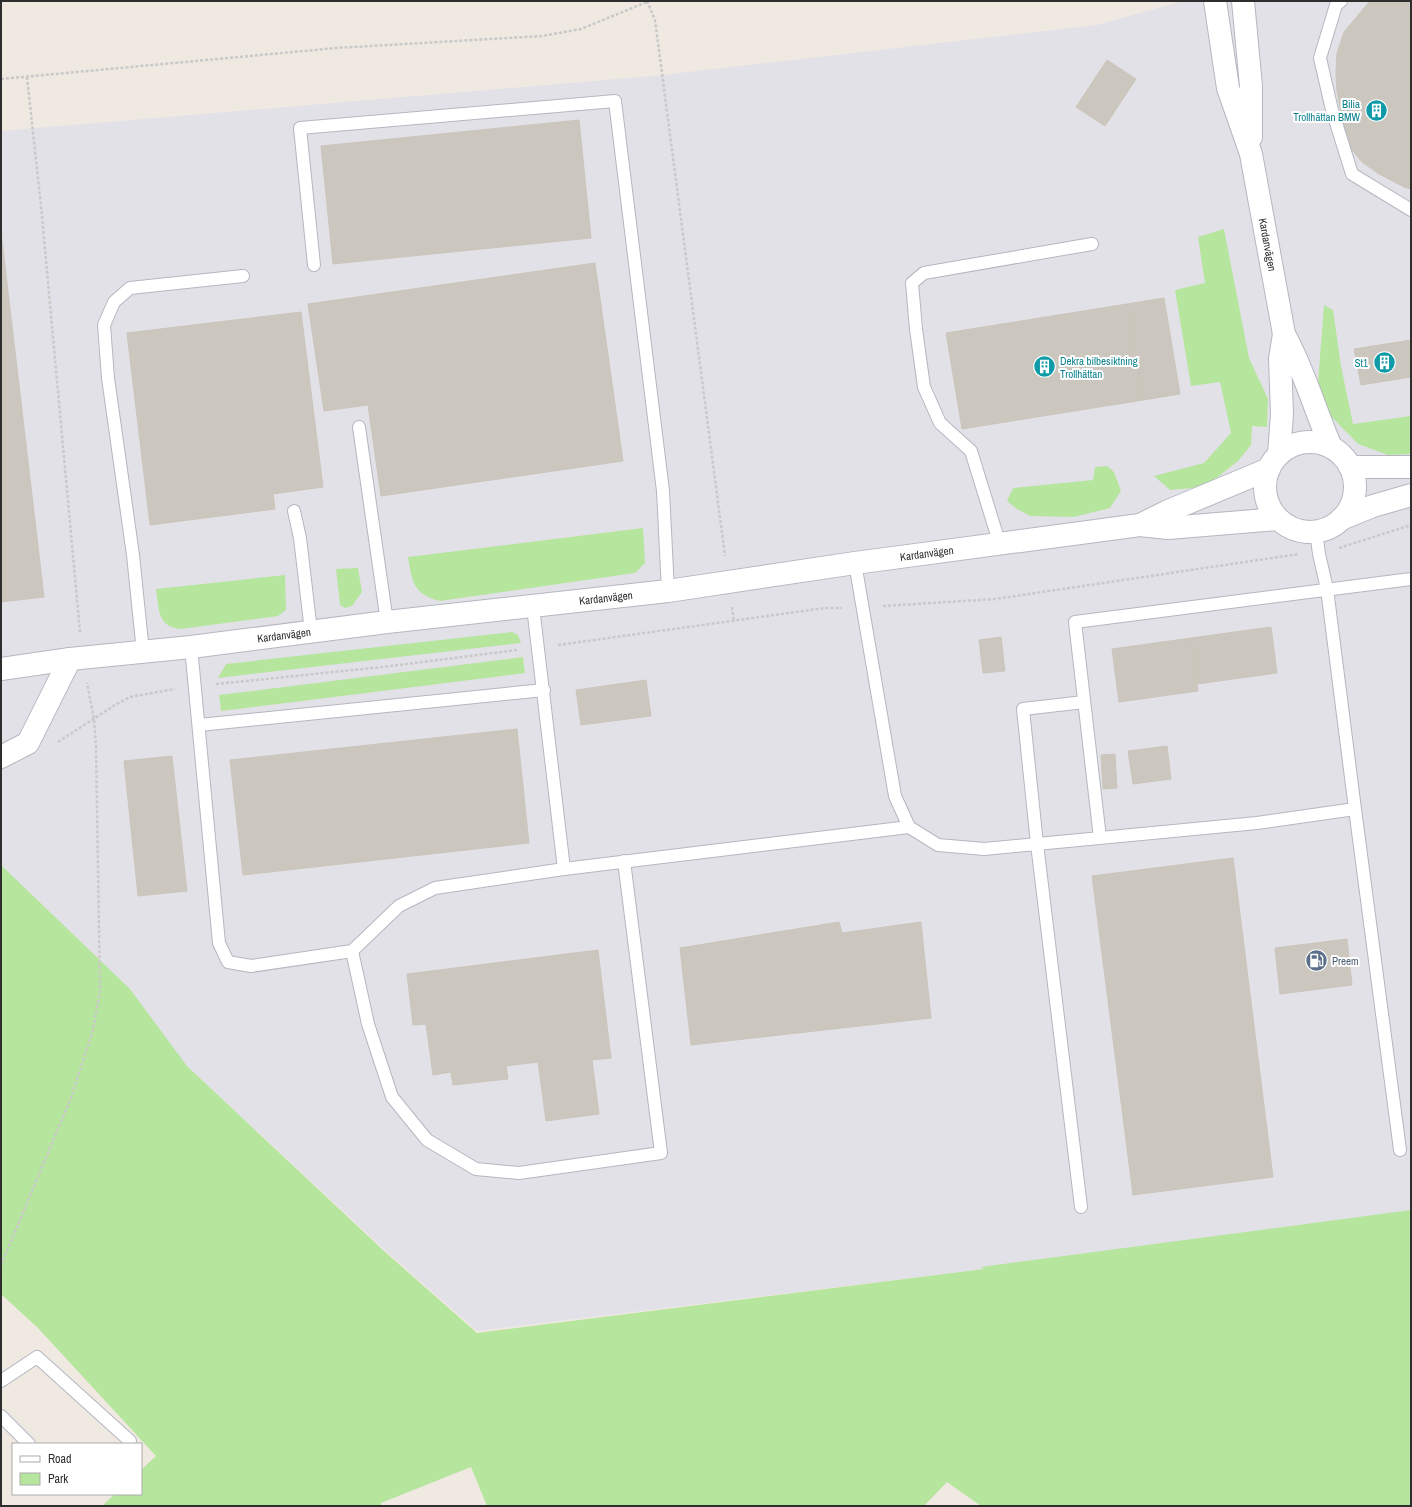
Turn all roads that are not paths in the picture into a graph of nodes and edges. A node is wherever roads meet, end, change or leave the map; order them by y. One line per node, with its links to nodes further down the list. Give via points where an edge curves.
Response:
1 (1215, 1): 4 (street, Kardanvägen, via 1228,88)
2 (1243, 1): 4 (street, Kardanvägen, via 1251,86)
3 (1341, 1): 5 (lane, via 1336,5 1320,58 1332,110 1352,174)
4 (1252, 154): 9 (street, Kardanvägen)
5 (1411, 210)
6 (1092, 244): 21 (lane, via 924,273 912,283 924,387 940,423 971,451)
7 (314, 266): 25 (lane, via 300,128 615,101 664,491)
8 (243, 276): 30 (lane, via 130,288 114,302 104,325 108,378 133,555)
9 (1284, 334): 11 (street, Kardanvägen, via 1298,359); 12 (street, Kardanvägen, via 1280,360 1282,414)
10 (359, 427): 27 (lane)
11 (1331, 447): 12 (street, via 1304,442 1290,447); 13 (street, via 1342,455)
12 (1274, 461): 17 (street, via 1266,477 1265,493); 19 (street, Kardanvägen, via 1214,493)
13 (1350, 467): 14 (street); 18 (street, via 1354,480 1354,494 1352,504)
14 (1411, 467)
15 (1411, 495): 18 (street)
16 (294, 511): 28 (lane, via 300,538)
17 (1278, 519): 19 (street, Kardanvägen, via 1168,528); 20 (street, via 1295,529)
18 (1341, 519): 20 (street, via 1330,527)
19 (1140, 525): 21 (street, Kardanvägen)
20 (1316, 531): 24 (lane)
21 (1000, 545): 22 (street, Kardanvägen)
22 (855, 563): 25 (street, Kardanvägen); 38 (lane, via 895,796)
23 (1411, 579): 24 (lane)
24 (1327, 589): 34 (lane, via 1075,622); 37 (lane)
25 (668, 591): 26 (street, Kardanvägen)
26 (533, 607): 27 (street, Kardanvägen); 33 (lane)
27 (387, 622): 28 (street, Kardanvägen)
28 (311, 631): 29 (street, Kardanvägen)
29 (191, 647): 30 (street, Kardanvägen); 35 (lane)
30 (143, 652): 31 (street, Kardanvägen)
31 (76, 659): 32 (street, Kardanvägen); 36 (street, via 28,743)
32 (1, 669)
33 (544, 690): 35 (lane); 42 (lane)
34 (1084, 702): 39 (lane); 40 (lane, via 1023,709)
35 (198, 725): 43 (lane, via 219,943 228,962 251,966)
36 (1, 757)
37 (1355, 810): 39 (lane, via 1257,823); 44 (lane)
38 (909, 827): 40 (lane, via 938,845 984,849); 41 (lane)
39 (1100, 838): 40 (lane)
40 (1037, 844): 45 (lane)
41 (624, 861): 42 (lane); 43 (lane, via 661,1153 519,1173 476,1169 427,1140 392,1097 368,1024)
42 (564, 869): 43 (lane, via 435,888 399,906)
43 (352, 951)
44 (1400, 1150)
45 (1081, 1207)
46 (1, 1381): 48 (lane, via 37,1357)
47 (1, 1416): 49 (lane)
48 (130, 1441)
49 (28, 1443)

